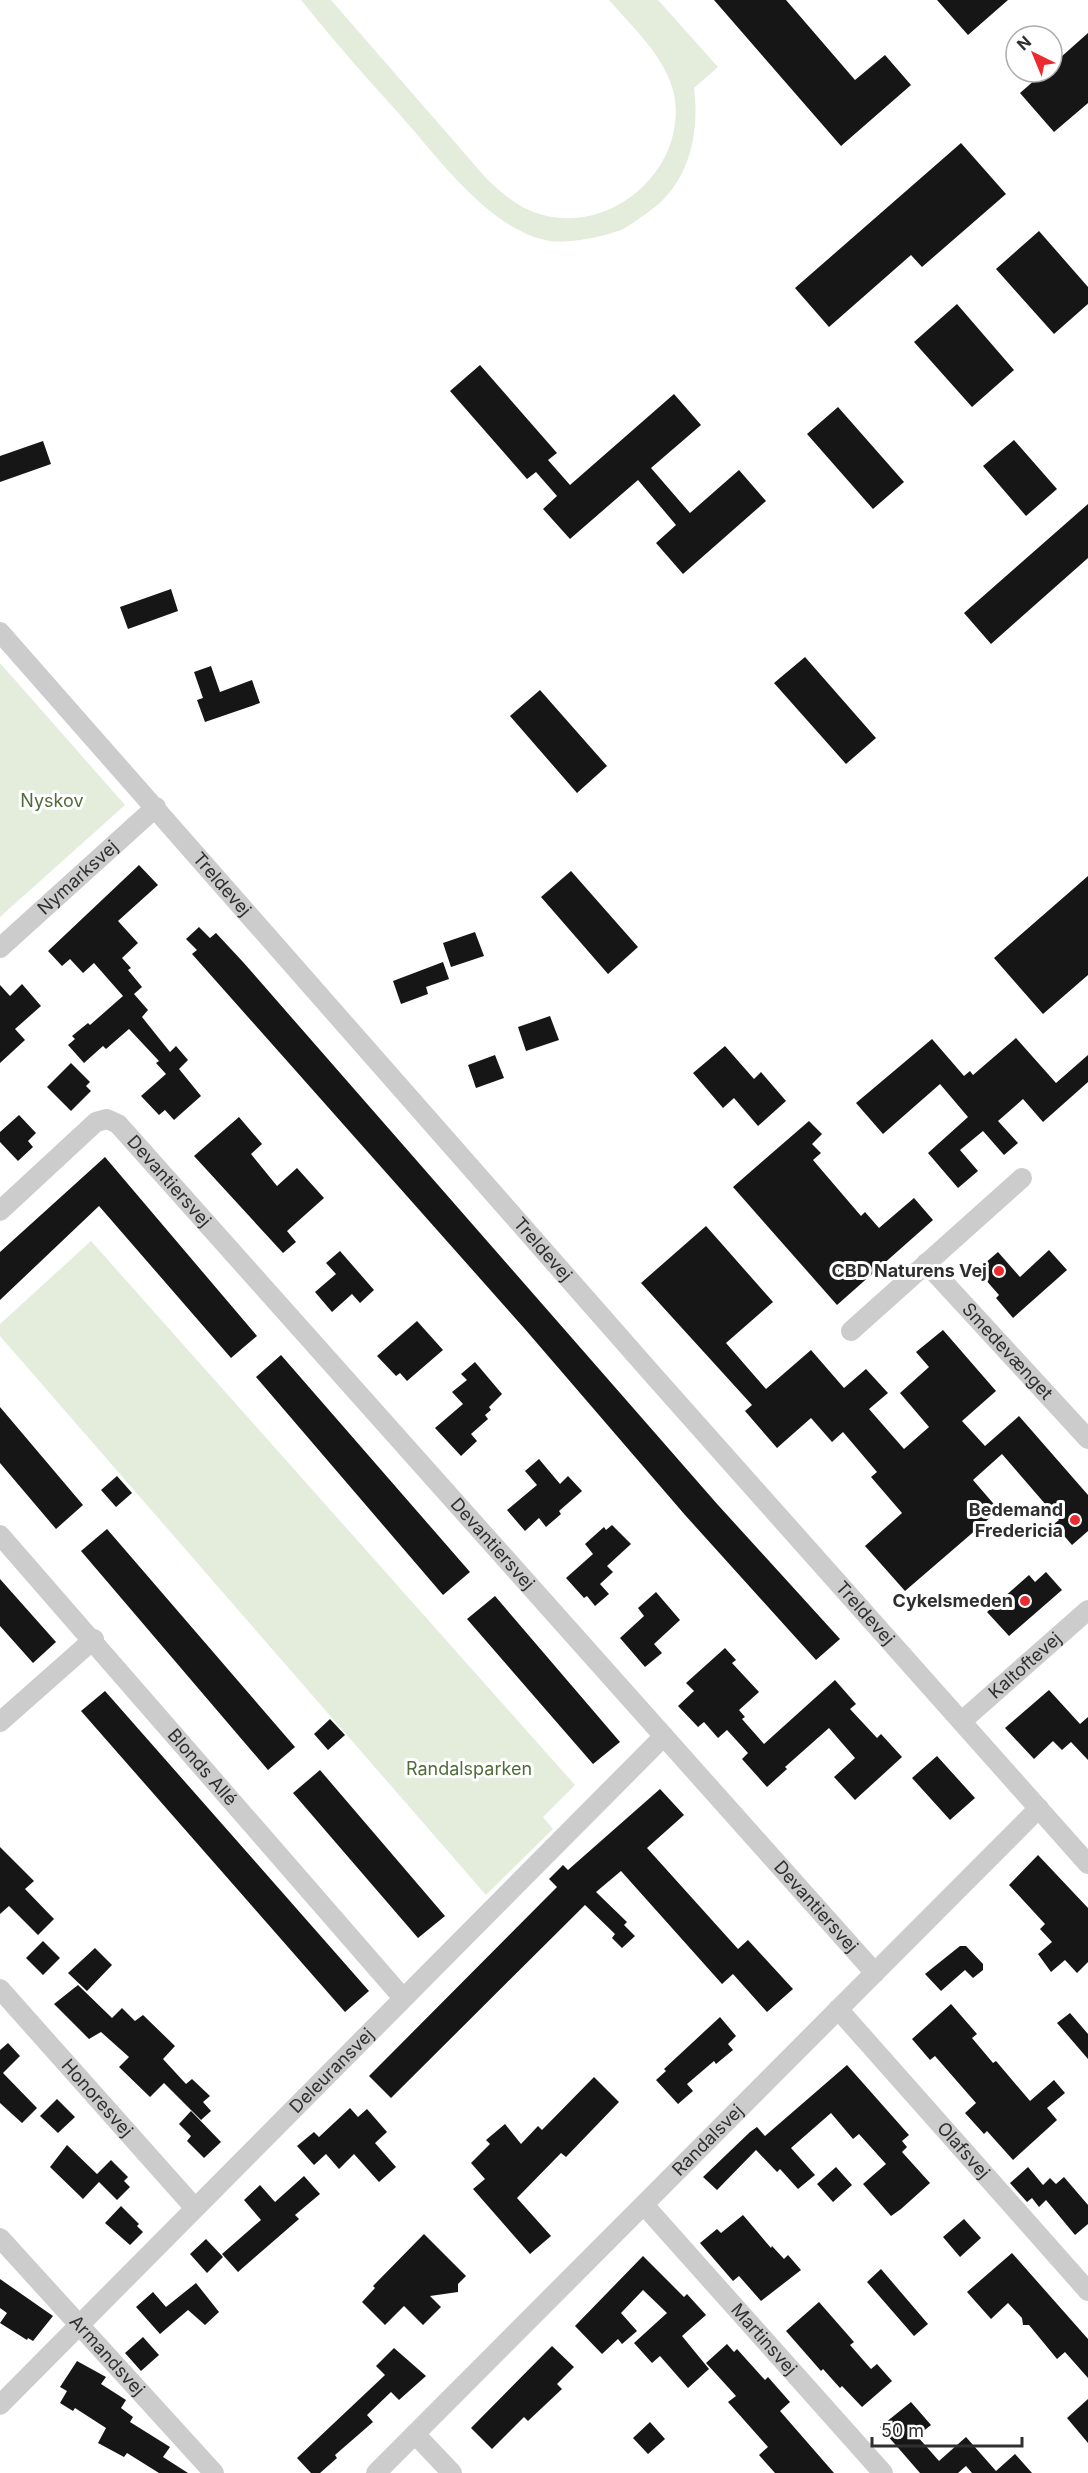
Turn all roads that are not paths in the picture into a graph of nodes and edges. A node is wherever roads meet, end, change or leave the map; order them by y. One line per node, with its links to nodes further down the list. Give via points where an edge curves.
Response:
1 (0, 632): 2 (street, Treldevej)
2 (156, 807): 3 (street, Nymarksvej); 12 (street, Treldevej)
3 (0, 948)
4 (1022, 1178): 6 (street)
5 (0, 1211): 14 (street, Devantiersvej, via 96,1122 107,1119 127,1132)
6 (927, 1263): 7 (street); 8 (street, Smedevænget)
7 (851, 1331)
8 (1088, 1439)
9 (0, 1535): 11 (street, Blonds Allé)
10 (1088, 1610): 12 (street, Kaltoftevej)
11 (94, 1639): 13 (street); 19 (street, Blonds Allé)
12 (962, 1721): 15 (street, Treldevej)
13 (0, 1722)
14 (664, 1736): 17 (street, Devantiersvej); 19 (street, Deleuransvej)
15 (1039, 1808): 16 (street, Treldevej); 17 (street, Randalsvej)
16 (1088, 1864)
17 (875, 1972): 20 (street, Randalsvej)
18 (0, 1989): 22 (street, Honoresvej)
19 (404, 1998): 22 (street, Deleuransvej)
20 (838, 2009): 21 (street, Randalsvej); 24 (street, Olafsvej)
21 (644, 2205): 27 (street, Randalsvej); 31 (street, Martinsvej)
22 (194, 2207): 25 (street, Deleuransvej)
23 (0, 2238): 25 (street, Armandsvej)
24 (1088, 2291)
25 (80, 2325): 26 (street, Deleuransvej); 28 (street, Armandsvej)
26 (0, 2404)
27 (416, 2434): 29 (street, Randalsvej); 30 (street)
28 (214, 2473)
29 (376, 2473)
30 (452, 2473)
31 (883, 2473)

